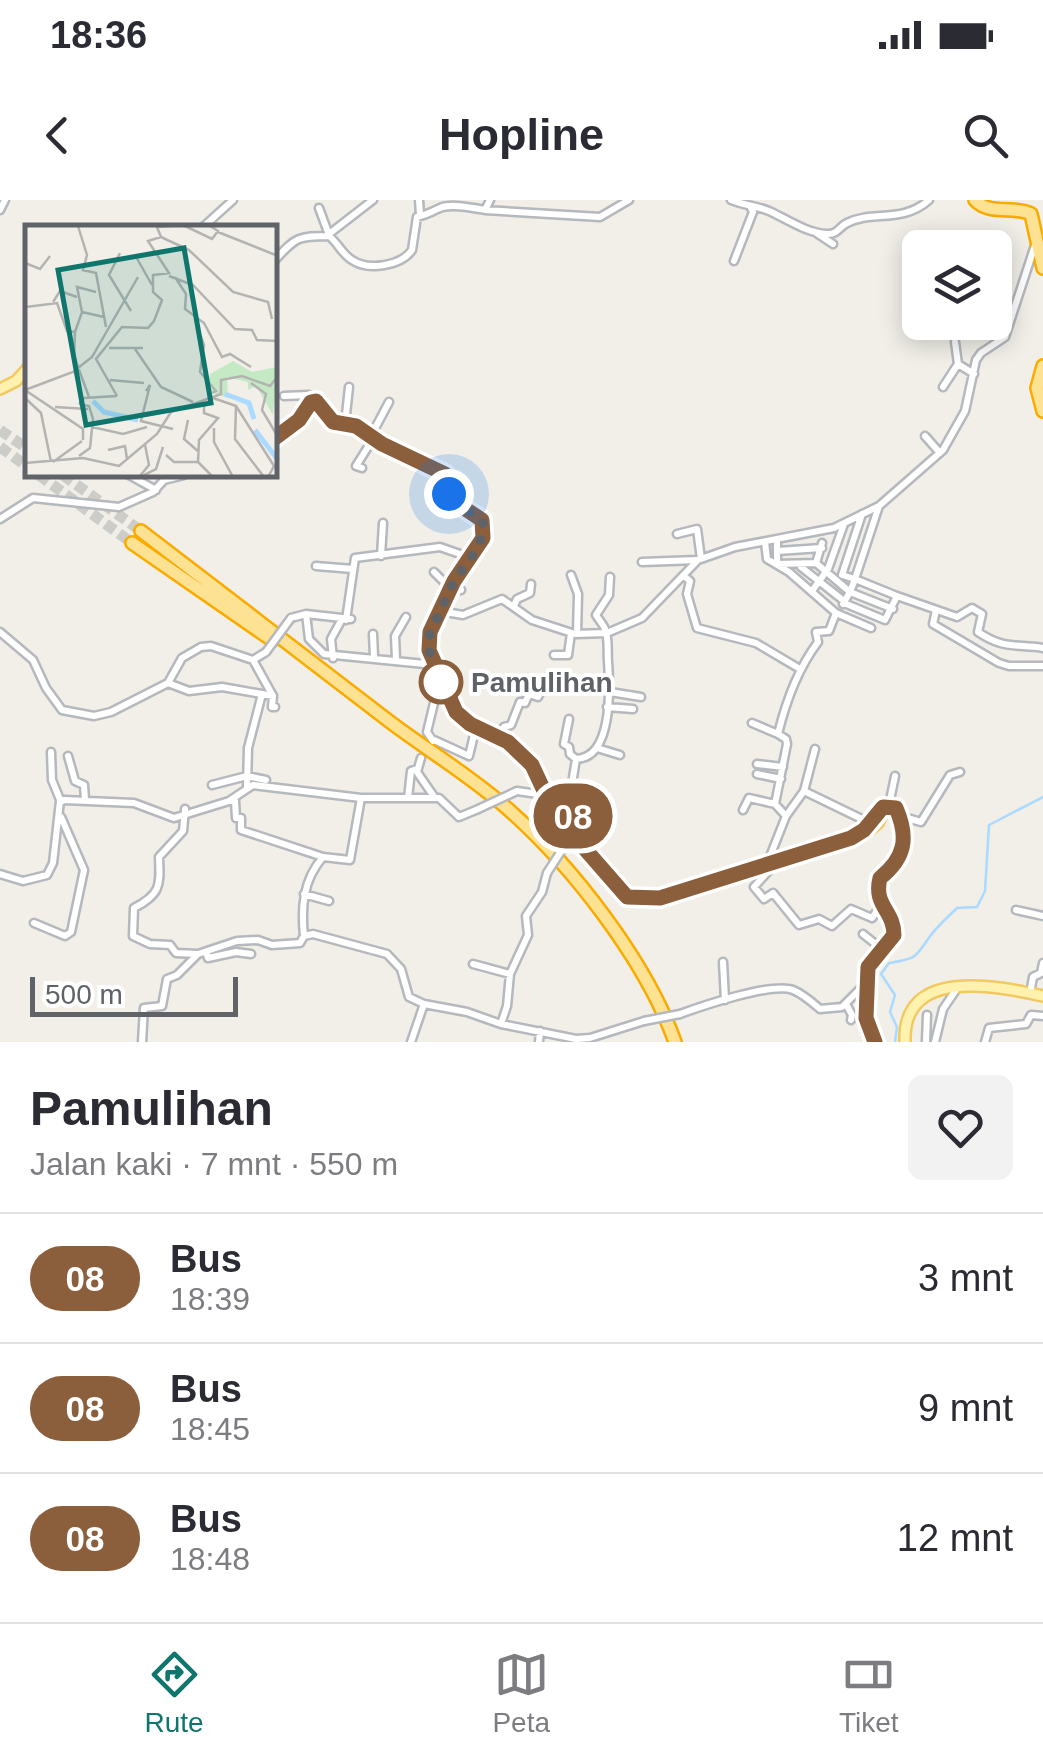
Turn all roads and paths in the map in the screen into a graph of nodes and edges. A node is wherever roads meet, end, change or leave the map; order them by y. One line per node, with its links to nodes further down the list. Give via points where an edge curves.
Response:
1 (5, 200): 18 (street)
2 (218, 200): 17 (street)
3 (234, 200): 17 (street)
4 (373, 200): 22 (street)
5 (419, 200): 19 (street)
6 (490, 200): 15 (street)
7 (629, 200): 15 (street, via 596,218)
8 (731, 200): 13 (street)
9 (929, 200): 21 (street, via 899,216 851,222 835,233)
10 (975, 200): 14 (highway, via 984,208)
11 (468, 204): 15 (street); 19 (street)
12 (759, 204): 13 (street); 21 (street)
13 (749, 205): 26 (street, via 753,217)
14 (1015, 205): 24 (highway, via 1031,214)
15 (480, 206)
16 (319, 208): 22 (street)
17 (222, 209): 20 (street)
18 (0, 210)
19 (420, 215): 22 (street, via 412,250 388,264 354,262)
20 (205, 225)
21 (810, 228): 23 (street)
22 (329, 235): 25 (street, via 302,236)
23 (832, 244)
24 (1039, 245): 27 (highway); 28 (street)
25 (278, 257)
26 (734, 261)
27 (1043, 268)
28 (1012, 321)
29 (1002, 340): 34 (street, via 979,354)
30 (956, 342): 31 (street)
31 (958, 364): 34 (street); 36 (street)
32 (1043, 366): 38 (highway)
33 (25, 371): 37 (main road)
34 (974, 374): 47 (street, via 965,411)
35 (348, 387): 43 (street)
36 (943, 387)
37 (0, 389)
38 (1041, 391): 42 (highway)
39 (284, 396): 40 (street)
40 (314, 400): 43 (main road, via 331,420); 44 (main road)
41 (389, 402): 46 (street)
42 (1043, 411)
43 (345, 424): 46 (main road)
44 (278, 436)
45 (925, 436): 47 (street)
46 (372, 438): 48 (street, via 356,466); 69 (main road, via 445,474 452,500 482,520 483,538)
47 (940, 454): 52 (street)
48 (362, 468)
49 (134, 478): 51 (street)
50 (172, 478): 51 (street)
51 (156, 490): 54 (street, via 119,507 27,499)
52 (879, 506): 53 (street); 60 (street)
53 (862, 514): 55 (street); 59 (street)
54 (0, 519)
55 (844, 523): 61 (street); 74 (street)
56 (383, 524): 65 (street)
57 (141, 530): 200 (highway, via 508,809 598,908 656,1000)
58 (677, 534): 66 (street, via 697,529)
59 (857, 534): 60 (street); 77 (street)
60 (869, 538): 81 (street)
61 (778, 540): 62 (street); 64 (street)
62 (765, 542): 66 (street); 70 (street, via 765,556)
63 (132, 543): 200 (highway, via 506,814 602,922)
64 (777, 551): 68 (street, via 822,546); 70 (street)
65 (382, 556): 69 (street, via 440,547); 73 (street, via 355,558)
66 (699, 560): 67 (street); 78 (street)
67 (642, 562)
68 (816, 562): 70 (street); 74 (street)
69 (468, 563): 83 (main road)
70 (777, 564): 84 (street)
71 (316, 566): 73 (street)
72 (802, 567): 80 (street)
73 (353, 570): 95 (street)
74 (828, 570): 77 (street); 80 (street); 85 (street)
75 (434, 572): 83 (street)
76 (571, 575): 99 (street, via 578,594)
77 (842, 575): 81 (street)
78 (684, 576): 98 (street, via 642,618); 109 (street, via 696,627 756,643)
79 (610, 578): 98 (street, via 596,615)
80 (820, 580): 84 (street); 87 (street)
81 (855, 580): 85 (street); 86 (street)
82 (531, 584): 88 (street)
83 (456, 588): 91 (main road)
84 (812, 591): 92 (street)
85 (850, 592): 87 (street); 89 (street)
86 (896, 596): 89 (street); 90 (street)
87 (844, 602): 89 (street, via 885,620); 92 (street)
88 (514, 606): 91 (street, via 502,599 463,615); 99 (street, via 532,620)
89 (893, 609)
90 (936, 610): 101 (street, via 959,618 972,608 982,614 978,632 994,642); 108 (street, via 932,624 999,663)
91 (440, 611): 107 (main road, via 428,639)
92 (837, 612): 96 (street); 109 (street, via 829,631 816,632 818,642)
93 (306, 614): 95 (street); 104 (street, via 309,639); 105 (street, bridge, via 291,618)
94 (406, 617): 106 (street, via 395,636)
95 (346, 619): 104 (street, via 331,639)
96 (872, 628)
97 (0, 632): 112 (street, via 34,660 62,710 111,712)
98 (607, 632): 99 (street); 114 (street)
99 (574, 633): 102 (street, via 568,654)
100 (374, 634): 103 (street)
101 (1043, 648)
102 (554, 655)
103 (374, 657): 104 (street); 106 (street)
104 (333, 658)
105 (253, 660): 112 (street, via 201,647 182,658); 117 (street)
106 (396, 660): 107 (street)
107 (435, 664): 111 (main road)
108 (1043, 666)
109 (800, 669): 125 (street)
110 (549, 676): 116 (street, via 538,697)
111 (440, 678): 124 (main road, via 453,708); 124 (street, via 427,732 433,741 470,756)
112 (168, 683): 115 (street, via 189,692 222,687)
113 (515, 687): 116 (street)
114 (610, 692): 118 (street); 119 (street)
115 (262, 694): 117 (street); 139 (street)
116 (528, 694): 126 (street)
117 (274, 696): 120 (street)
118 (641, 696)
119 (607, 706): 121 (street); 127 (street)
120 (275, 708)
121 (633, 710)
122 (569, 719): 133 (street, via 564,744)
123 (752, 723): 125 (street)
124 (476, 726): 126 (main road)
125 (778, 734): 135 (street, via 787,741)
126 (502, 737): 146 (main road, via 532,765)
127 (597, 748): 130 (street); 133 (street)
128 (815, 750): 145 (street)
129 (52, 752): 152 (street)
130 (620, 755)
131 (68, 756): 150 (street)
132 (421, 758): 136 (street)
133 (576, 759): 153 (street)
134 (757, 764): 135 (street)
135 (783, 767): 141 (street)
136 (417, 769): 148 (street, via 410,771); 149 (street)
137 (960, 772): 159 (street, via 951,774 920,822)
138 (757, 774): 141 (street)
139 (248, 776): 142 (street); 143 (street); 144 (street)
140 (895, 776): 155 (street)
141 (781, 779): 154 (street)
142 (266, 780)
143 (212, 786)
144 (247, 787): 147 (street); 151 (street)
145 (804, 791): 158 (street); 160 (street)
146 (546, 795): 149 (street, bridge, via 517,791 458,821); 153 (main road)
147 (361, 798): 148 (street); 164 (street, via 350,860)
148 (408, 798): 149 (street)
149 (435, 798)
150 (85, 800): 152 (street); 157 (street, via 142,805 174,818)
151 (229, 800): 157 (street); 164 (street, via 235,801 241,830)
152 (60, 801): 167 (street, via 47,874 23,881); 173 (street, via 62,824 84,870 78,911 65,936)
153 (569, 802): 162 (main road)
154 (775, 804): 156 (street, via 749,798); 158 (street)
155 (888, 806): 159 (main road); 160 (main road); 161 (main road, via 874,828)
156 (743, 810)
157 (186, 813): 177 (street, via 183,831 159,856 162,876 154,901 134,908 133,936 170,945 176,953)
158 (786, 816): 166 (street)
159 (900, 816): 170 (main road, via 901,854 879,880)
160 (870, 823): 161 (main road)
161 (858, 835): 166 (main road)
162 (571, 842): 165 (main road); 182 (street, bridge, via 526,916 528,936)
163 (591, 844): 165 (street)
164 (322, 857): 168 (street)
165 (597, 864): 166 (main road, via 634,899 660,898)
166 (769, 864): 170 (street, via 754,886 764,899 773,892 799,926 819,919 832,926 851,909 873,918)
167 (0, 874)
168 (304, 894): 169 (street); 175 (street)
169 (328, 901)
170 (881, 905): 176 (main road, via 894,927)
171 (1016, 910): 172 (street)
172 (1043, 916)
173 (34, 924)
174 (863, 934): 176 (street)
175 (304, 936): 177 (street, via 300,943 237,941); 189 (street, via 387,954 401,969 409,997)
176 (883, 950): 183 (main road, via 868,965)
177 (202, 953): 178 (street, via 212,959); 197 (street, via 166,979 162,1006 144,1008)
178 (251, 954)
179 (723, 962): 187 (street)
180 (1043, 963): 185 (street)
181 (472, 964): 182 (street)
182 (510, 974): 194 (street)
183 (868, 981): 188 (street); 201 (main road, via 866,1018)
184 (959, 986): 185 (main road); 193 (main road, via 921,999); 204 (street, via 943,1009)
185 (1030, 994): 186 (main road)
186 (1043, 996)
187 (725, 1000): 188 (street, via 784,988 820,1010); 196 (street, bridge, via 582,1039)
188 (846, 1003): 192 (street)
189 (424, 1004): 194 (street); 198 (street)
190 (927, 1016): 195 (street)
191 (1043, 1016): 205 (street, via 989,1028)
192 (851, 1020)
193 (907, 1023): 195 (street); 202 (main road)
194 (501, 1024): 196 (street)
195 (926, 1027): 203 (street)
196 (540, 1031): 199 (street)
197 (142, 1042)
198 (411, 1042)
199 (539, 1042)
200 (672, 1042)
201 (878, 1042)
202 (905, 1042)
203 (926, 1042)
204 (934, 1042)
205 (985, 1042)

